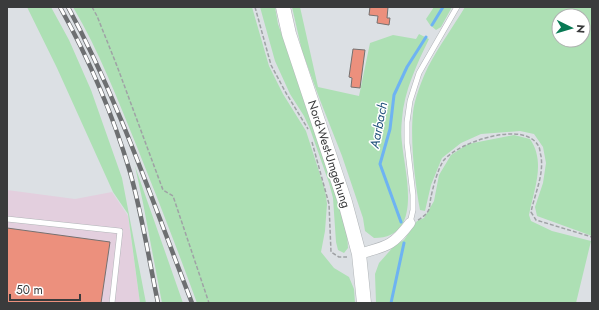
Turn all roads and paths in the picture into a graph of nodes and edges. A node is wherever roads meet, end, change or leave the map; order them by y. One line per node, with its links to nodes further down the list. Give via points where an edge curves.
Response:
1 (92, 7): 12 (path, via 163,190 172,196)
2 (256, 7): 5 (path, via 271,65)
3 (283, 7): 10 (main road, Nord-West-Umgehung, via 289,34 346,202)
4 (457, 7): 8 (lane, via 419,73 410,101 407,122 413,195)
5 (309, 131)
6 (311, 138): 10 (path, via 329,204 330,252 339,257)
7 (7, 219): 11 (lane, via 120,231)
8 (410, 223): 9 (path, via 420,219 429,210 437,175 444,160 467,144 486,137 514,134 530,137 539,147 542,166 531,212 536,220); 10 (street, via 400,237 389,246)
9 (592, 237)
10 (359, 254): 13 (main road, Nord-West-Umgehung)
11 (112, 303)
12 (209, 303)
13 (364, 303)

